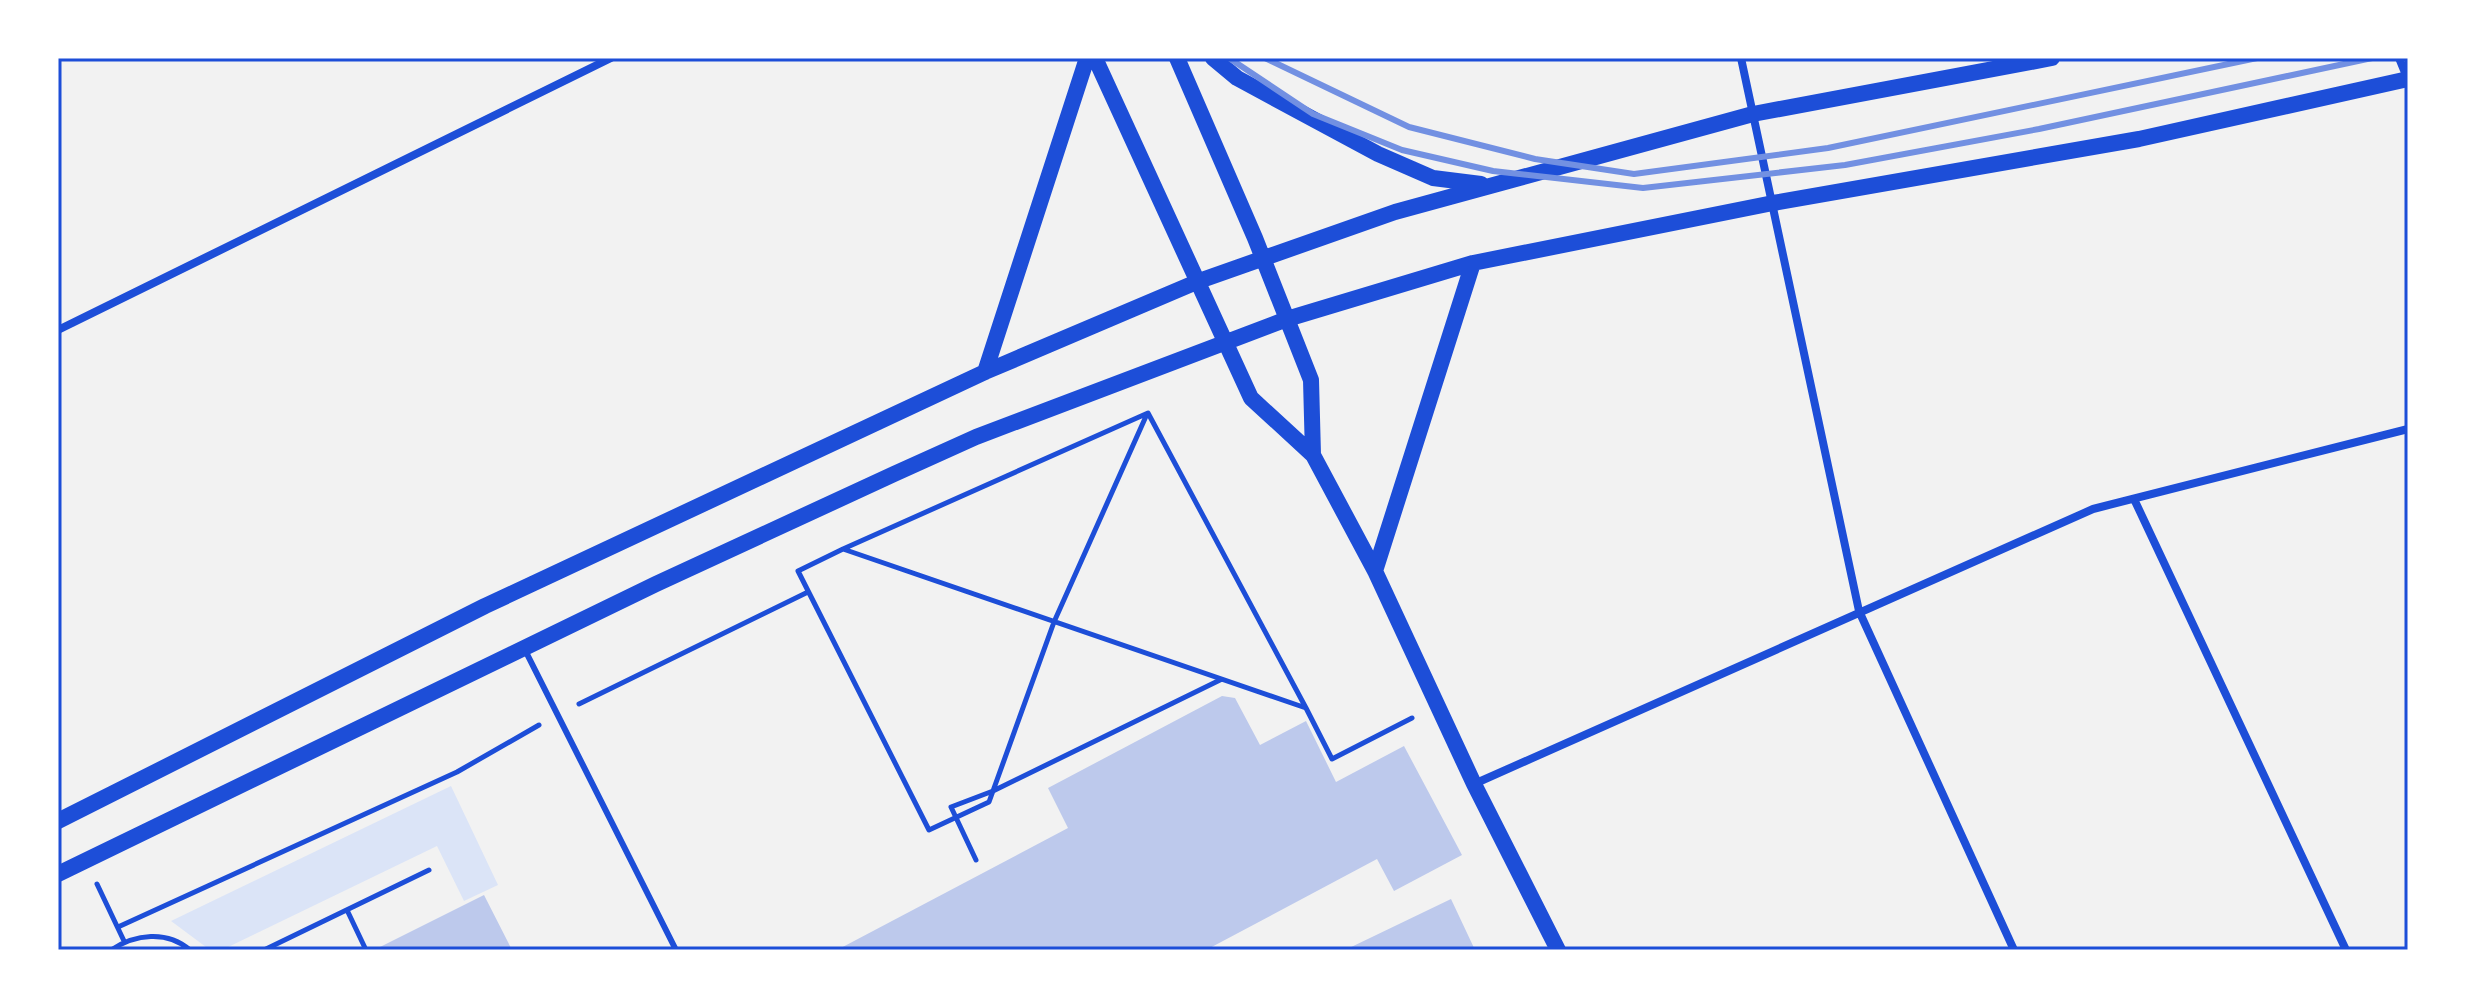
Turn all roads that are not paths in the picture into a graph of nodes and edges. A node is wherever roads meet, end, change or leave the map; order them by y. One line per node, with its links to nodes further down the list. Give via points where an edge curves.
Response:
1 (611, 58): 17 (street)
2 (1087, 58): 19 (main road)
3 (1095, 58): 15 (main road)
4 (1177, 58): 13 (main road)
5 (1213, 58): 11 (main road, via 1237,78 1378,154 1433,178)
6 (1741, 58): 10 (street)
7 (2052, 58): 10 (main road)
8 (2399, 58): 9 (street)
9 (2408, 80): 12 (main road, via 2139,139)
10 (1753, 114): 11 (main road); 12 (street)
11 (1491, 185): 13 (main road, via 1395,212)
12 (1773, 203): 14 (main road); 24 (street)
13 (1264, 259): 15 (main road); 16 (main road)
14 (1473, 263): 16 (main road); 23 (main road)
15 (1199, 281): 18 (main road); 19 (main road)
16 (1287, 319): 18 (main road); 21 (main road, via 1311,380)
17 (58, 330)
18 (1225, 342): 21 (main road, via 1251,398); 25 (main road, via 976,437)
19 (985, 372): 27 (main road, via 485,606)
20 (2408, 429): 22 (street)
21 (1313, 455): 23 (main road)
22 (2134, 499): 24 (street, via 2093,509); 32 (street)
23 (1375, 571): 26 (main road)
24 (1859, 611): 26 (street); 31 (street)
25 (523, 647): 28 (main road); 29 (lane)
26 (1474, 784): 30 (main road)
27 (58, 821)
28 (58, 874)
29 (676, 950)
30 (1558, 950)
31 (2014, 950)
32 (2346, 950)

